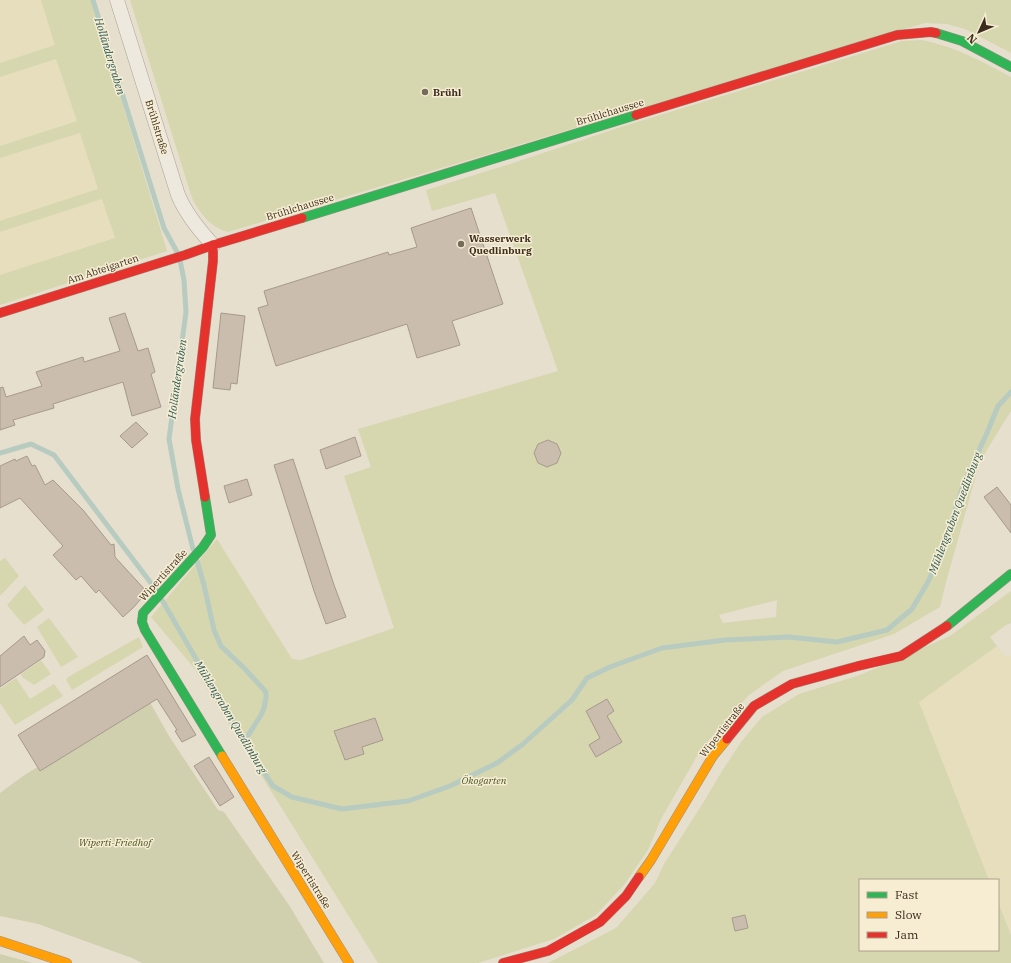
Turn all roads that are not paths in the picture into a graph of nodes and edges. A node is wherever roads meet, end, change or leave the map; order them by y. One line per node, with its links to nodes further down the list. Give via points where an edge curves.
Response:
1 (117, 0): 3 (street, Brühlstraße, via 178,195 189,215)
2 (1011, 67): 3 (street, Brühlchaussee, via 962,41 931,32 897,35)
3 (213, 245): 4 (street, Am Abteigarten); 8 (street, Wipertistraße, via 196,419 196,440 211,535 142,616 142,623)
4 (0, 313)
5 (1011, 574): 9 (street, Wipertistraße, via 943,630 901,656 792,684 754,706 714,756 651,860 626,896 600,922 554,948)
6 (0, 941): 7 (street)
7 (67, 963)
8 (349, 963)
9 (503, 963)

